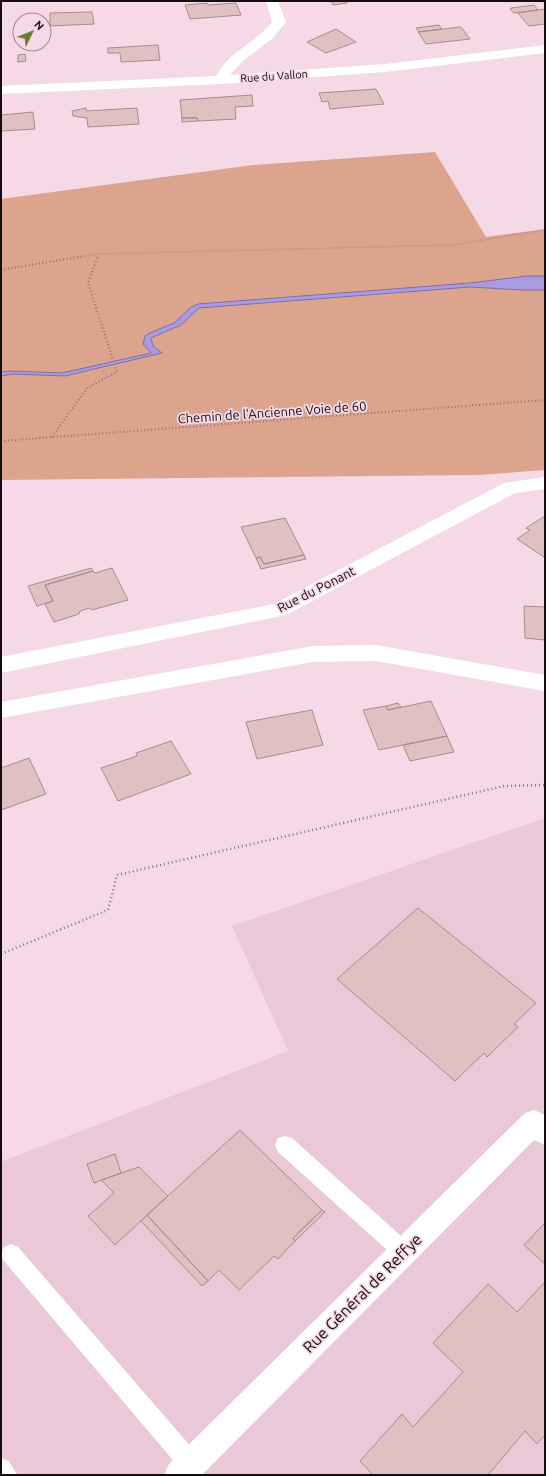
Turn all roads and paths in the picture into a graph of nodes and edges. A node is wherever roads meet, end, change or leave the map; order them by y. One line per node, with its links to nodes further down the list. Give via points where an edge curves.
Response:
1 (272, 1): 3 (street, via 279,22 265,38 232,61)
2 (545, 49): 3 (street, Rue du Vallon, via 385,68)
3 (220, 80): 4 (street, Rue du Vallon)
4 (1, 90)
5 (545, 230): 6 (path, via 452,245)
6 (99, 254): 7 (path); 9 (path, via 88,283 117,372 87,388)
7 (1, 270)
8 (545, 400): 9 (path, Chemin de l'Ancienne Voie de 60)
9 (52, 437): 10 (path, Chemin de l'Ancienne Voie de 60)
10 (1, 441)
11 (545, 483): 12 (street, Rue du Ponant, via 511,486 279,610)
12 (1, 665)
13 (545, 683): 14 (street, via 376,653 314,654)
14 (1, 710)
15 (545, 785): 16 (path, via 504,786 117,875 108,910)
16 (1, 954)
17 (545, 1132): 19 (street, Rue Général de Reffye, via 534,1122)
18 (285, 1145): 19 (lane)
19 (404, 1252): 22 (street, Rue Général de Reffye)
20 (11, 1254): 22 (lane)
21 (1, 1469): 23 (lane)
22 (185, 1470)
23 (6, 1475)

